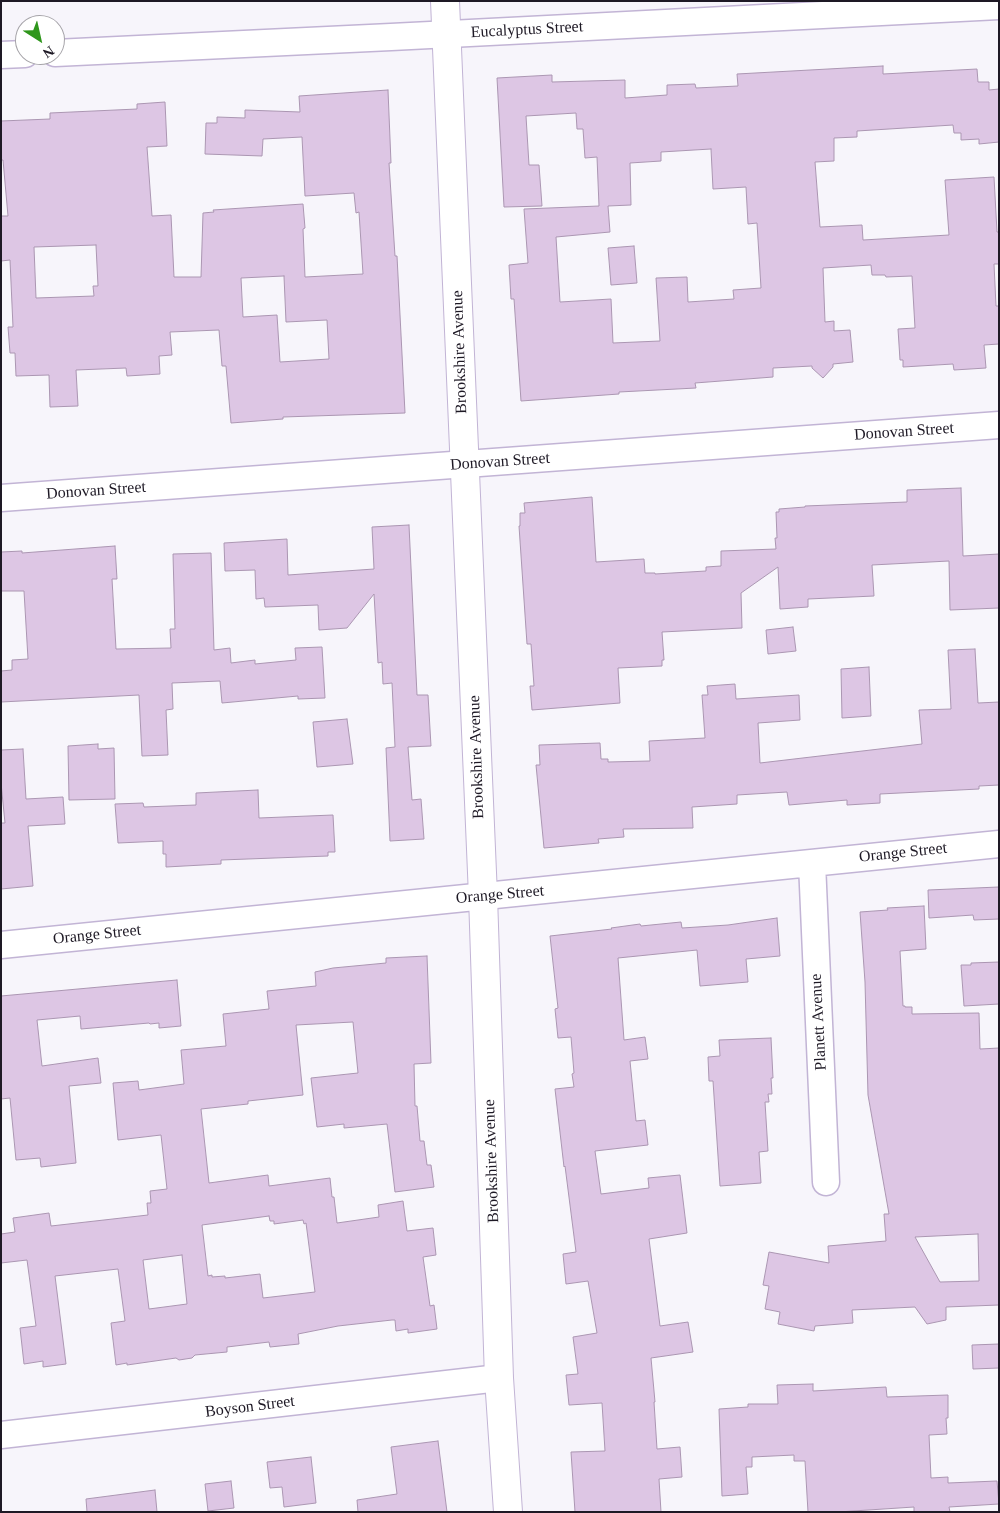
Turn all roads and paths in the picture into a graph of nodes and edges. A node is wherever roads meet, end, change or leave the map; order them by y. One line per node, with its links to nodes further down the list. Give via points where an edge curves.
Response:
1 (445, 1): 3 (street, Brookshire Avenue)
2 (999, 6): 3 (street, Eucalyptus Street)
3 (446, 34): 4 (street, Eucalyptus Street); 8 (street, Brookshire Avenue)
4 (65, 53)
5 (15, 54): 6 (street)
6 (1, 55)
7 (999, 425): 8 (street, Donovan Street)
8 (464, 465): 9 (street, Donovan Street); 12 (street, Brookshire Avenue)
9 (1, 498)
10 (999, 844): 11 (street, Orange Street)
11 (812, 862): 12 (street, Orange Street); 14 (street, Planett Avenue)
12 (483, 896): 13 (street, Orange Street); 15 (street, Brookshire Avenue)
13 (1, 945)
14 (826, 1182)
15 (498, 1378): 16 (street, Boyson Street); 17 (street, Brookshire Avenue)
16 (1, 1435)
17 (508, 1512)

